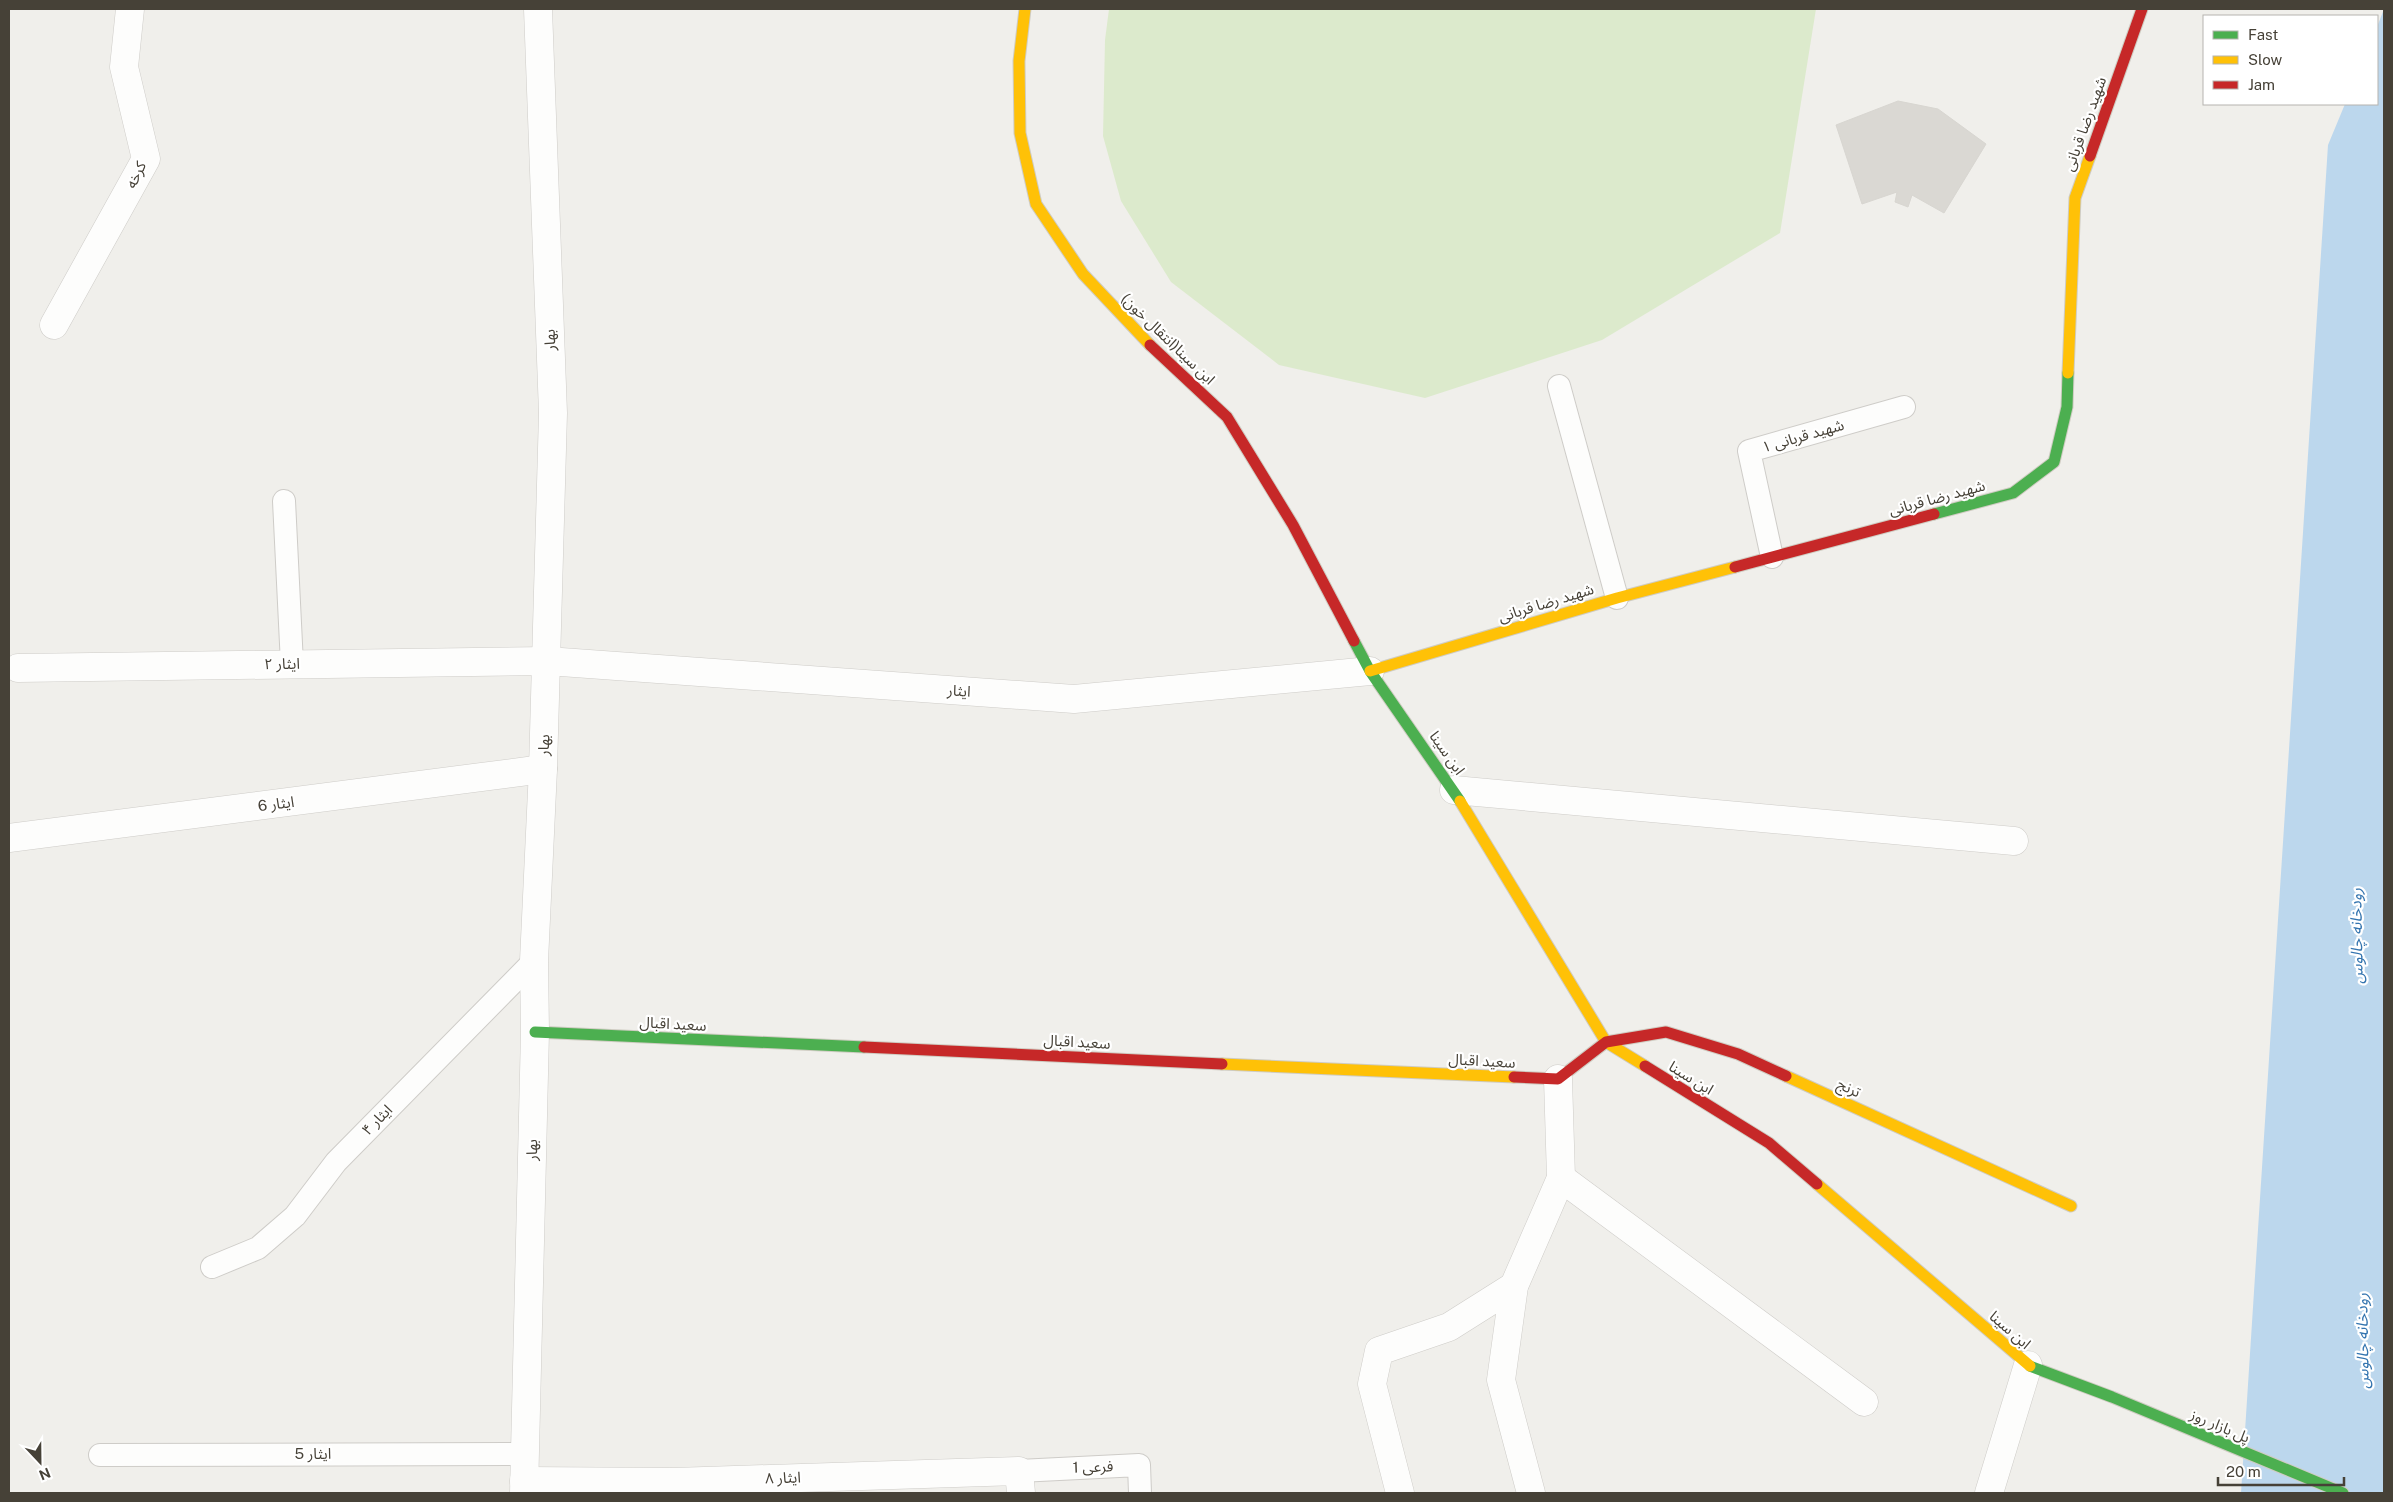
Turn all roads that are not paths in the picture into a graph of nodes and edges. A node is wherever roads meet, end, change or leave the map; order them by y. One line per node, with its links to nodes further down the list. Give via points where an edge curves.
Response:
1 (130, 9): 5 (street, کرخه, via 124,67 146,159)
2 (538, 9): 11 (street, بهار, via 553,413)
3 (1026, 9): 14 (street, ابن سینا(انتقال خون), via 1019,61 1020,133 1036,204 1082,274 1146,341 1227,417 1293,525)
4 (2142, 9): 9 (street, شهید رضا قربانی, via 2075,198 2067,407 2054,462 2013,493)
5 (54, 325)
6 (1559, 386): 10 (lane)
7 (1904, 408): 9 (lane, شهید قربانی ۱, via 1749,451)
8 (284, 500): 12 (lane)
9 (1772, 557): 10 (street, شهید رضا قربانی)
10 (1617, 598): 14 (street, شهید رضا قربانی)
11 (547, 661): 12 (street, ایثار ۲); 14 (street, ایثار, via 1074,699); 15 (street, بهار)
12 (292, 664): 13 (street, ایثار ۲)
13 (18, 668)
14 (1370, 671): 16 (street, ابن سینا)
15 (544, 770): 17 (street, ایثار 6); 19 (street, بهار)
16 (1454, 790): 18 (street); 21 (street, ابن سینا)
17 (9, 838)
18 (2014, 841)
19 (534, 961): 20 (street, بهار); 25 (lane, ایثار ۴, via 336,1162 295,1216 258,1248)
20 (535, 1032): 22 (street, سعید اقبال); 30 (street, بهار)
21 (1606, 1042): 22 (street); 24 (street, ترنج, via 1666,1032 1738,1054); 27 (street, ابن سینا, via 1769,1143)
22 (1558, 1079): 23 (street)
23 (1561, 1178): 26 (street); 29 (street)
24 (2071, 1206)
25 (212, 1267)
26 (1514, 1286): 36 (street, via 1449,1326 1379,1351 1372,1384); 37 (street, via 1501,1380)
27 (2028, 1366): 28 (street, ابن سینا); 38 (street)
28 (2112, 1397): 39 (street, پل بازار روز)
29 (1864, 1402)
30 (526, 1454): 31 (lane, ایثار 5); 33 (street, بهار)
31 (100, 1455)
32 (1020, 1482): 34 (street, ایثار ۸); 35 (lane, فرعی 1, via 1138,1466)
33 (524, 1487): 34 (street, ایثار ۸)
34 (673, 1488)
35 (1140, 1493)
36 (1400, 1493)
37 (1531, 1493)
38 (1989, 1493)
39 (2343, 1493)

